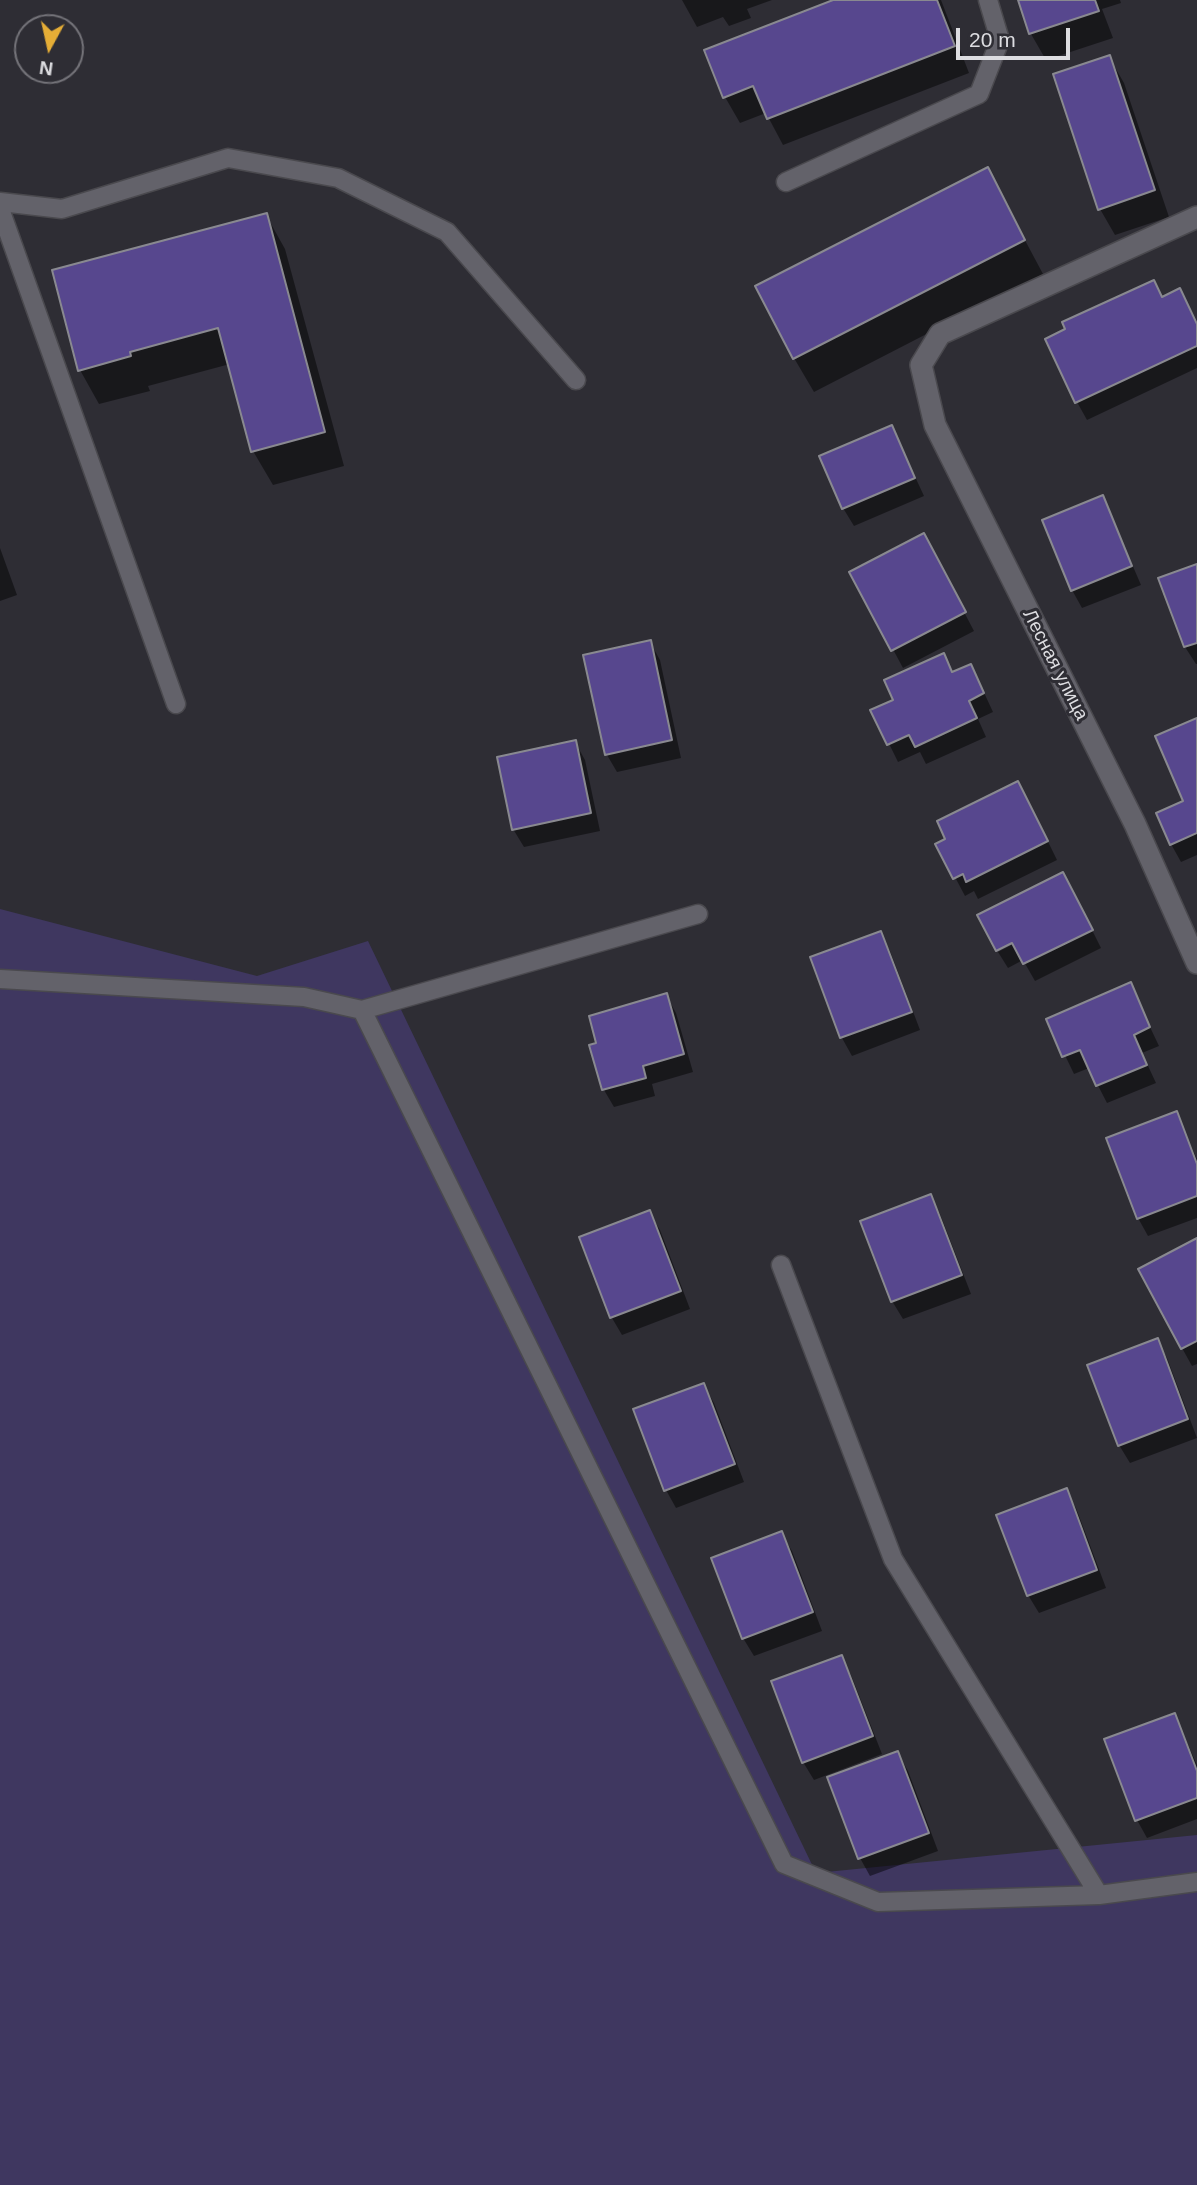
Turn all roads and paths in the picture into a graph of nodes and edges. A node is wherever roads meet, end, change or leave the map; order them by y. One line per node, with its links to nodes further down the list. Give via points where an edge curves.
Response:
1 (988, 0): 2 (lane, via 1000,40 979,94)
2 (786, 182)
3 (0, 202): 6 (lane, via 62,209 228,158 338,178 447,232)
4 (0, 209): 7 (lane)
5 (1197, 217): 9 (street, Лесная улица, via 940,334 920,365 935,425 1135,824)
6 (576, 380)
7 (176, 705)
8 (698, 914): 11 (lane)
9 (1197, 963)
10 (0, 979): 11 (lane, via 304,997)
11 (362, 1010): 14 (lane, via 784,1864 878,1902)
12 (780, 1265): 14 (lane, via 894,1559)
13 (1197, 1882): 14 (lane)
14 (1099, 1895)

